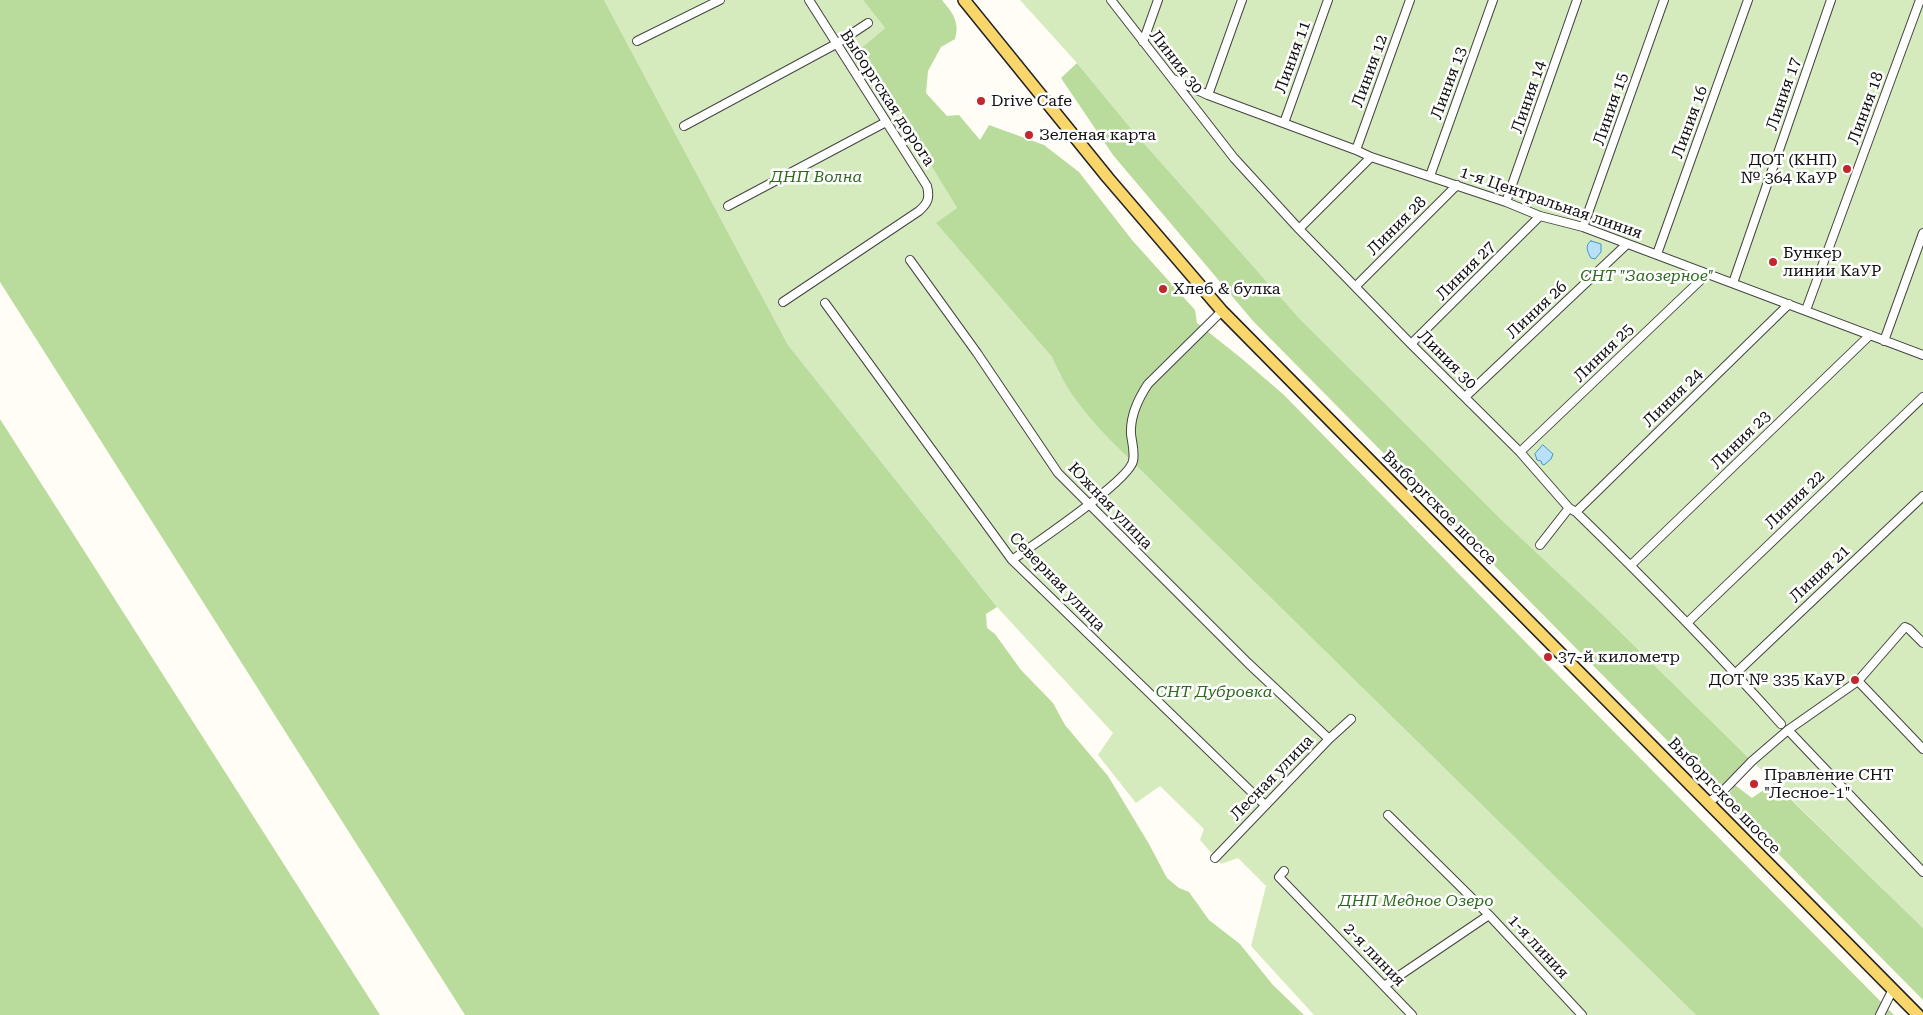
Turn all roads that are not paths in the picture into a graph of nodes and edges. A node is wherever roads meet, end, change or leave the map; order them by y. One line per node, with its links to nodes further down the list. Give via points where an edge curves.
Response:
1 (720, 0): 16 (street)
2 (809, 0): 18 (street, Выборгская дорога)
3 (964, 0): 44 (main road, Выборгское шоссе, via 1108,178)
4 (1111, 0): 17 (street, Линия 30)
5 (1158, 0): 17 (street)
6 (1242, 0): 20 (street)
7 (1328, 0): 22 (street, Линия 11)
8 (1410, 0): 24 (street, Линия 12)
9 (1493, 0): 26 (street, Линия 13)
10 (1577, 0): 28 (street, Линия 14)
11 (1664, 0): 31 (street, Линия 15)
12 (1748, 0): 35 (street, Линия 16)
13 (1831, 0): 38 (street, Линия 17)
14 (1920, 0): 43 (street, Линия 18)
15 (868, 23): 18 (street)
16 (638, 42)
17 (1143, 42): 19 (street, Линия 30)
18 (836, 44): 21 (street, Выборгская дорога); 23 (street)
19 (1171, 78): 20 (street, 1-я Центральная линия); 32 (street, Линия 30, via 1234,158)
20 (1208, 95): 22 (street, 1-я Центральная линия)
21 (886, 122): 29 (street); 40 (street, Выборгская дорога, via 927,186 927,204)
22 (1284, 123): 24 (street, 1-я Центральная линия)
23 (684, 126)
24 (1356, 150): 25 (street, 1-я Центральная линия)
25 (1370, 157): 26 (street, 1-я Центральная линия); 32 (street)
26 (1430, 176): 27 (street, 1-я Центральная линия)
27 (1457, 185): 28 (street, 1-я Центральная линия); 39 (street, Линия 28)
28 (1506, 202): 30 (street, 1-я Центральная линия)
29 (728, 206)
30 (1540, 216): 31 (street, 1-я Центральная линия); 47 (street, Линия 27)
31 (1584, 227): 34 (street, 1-я Центральная линия)
32 (1299, 229): 39 (street, Линия 30)
33 (1923, 233): 46 (street)
34 (1627, 244): 35 (street, 1-я Центральная линия); 49 (street, Линия 26)
35 (1657, 254): 37 (street, 1-я Центральная линия)
36 (910, 260): 53 (street, Южная улица, via 1058,473)
37 (1707, 274): 38 (street, 1-я Центральная линия); 51 (street, Линия 25)
38 (1733, 283): 42 (street, 1-я Центральная линия)
39 (1356, 286): 47 (street, Линия 30)
40 (783, 302)
41 (825, 304): 56 (street, Северная улица)
42 (1789, 304): 43 (street, 1-я Центральная линия); 54 (street, Линия 24)
43 (1806, 310): 45 (street, 1-я Центральная линия)
44 (1222, 311): 53 (street, via 1148,384 1134,411 1131,433 1133,462 1128,471); 67 (main road, Выборгское шоссе)
45 (1870, 335): 46 (street, 1-я Центральная линия); 57 (street, Линия 23)
46 (1884, 341): 48 (street, 1-я Центральная линия)
47 (1411, 344): 49 (street, Линия 30)
48 (1923, 355)
49 (1465, 397): 51 (street, Линия 30)
50 (1923, 397): 58 (street, Линия 22)
51 (1520, 452): 54 (street, Линия 30)
52 (1923, 496): 60 (street, Линия 21)
53 (1088, 505): 56 (street); 65 (street, Южная улица)
54 (1573, 510): 55 (street, Линия 24); 57 (street, Линия 30)
55 (1540, 545)
56 (1012, 560): 68 (street, Северная улица)
57 (1631, 565): 58 (street, Линия 30)
58 (1686, 622): 60 (street, Линия 30)
59 (1923, 643): 61 (street, via 1905,627)
60 (1736, 673): 63 (street, Линия 30)
61 (1858, 681): 64 (street); 66 (street)
62 (1351, 719): 65 (street, Лесная улица)
63 (1781, 724)
64 (1788, 730): 67 (street); 72 (street)
65 (1329, 740): 68 (street, Лесная улица)
66 (1923, 749)
67 (1708, 803): 75 (main road, Выборгское шоссе)
68 (1265, 805): 70 (street, Лесная улица)
69 (1388, 815): 73 (street, 1-я линия)
70 (1215, 858)
71 (1284, 872): 74 (street, 2-я линия, via 1279,877)
72 (1923, 872)
73 (1489, 914): 74 (street); 77 (street, 1-я линия)
74 (1384, 986): 76 (street, 2-я линия)
75 (1892, 991): 78 (street); 79 (main road, Выборгское шоссе)
76 (1412, 1015)
77 (1582, 1015)
78 (1880, 1015)
79 (1918, 1015)

